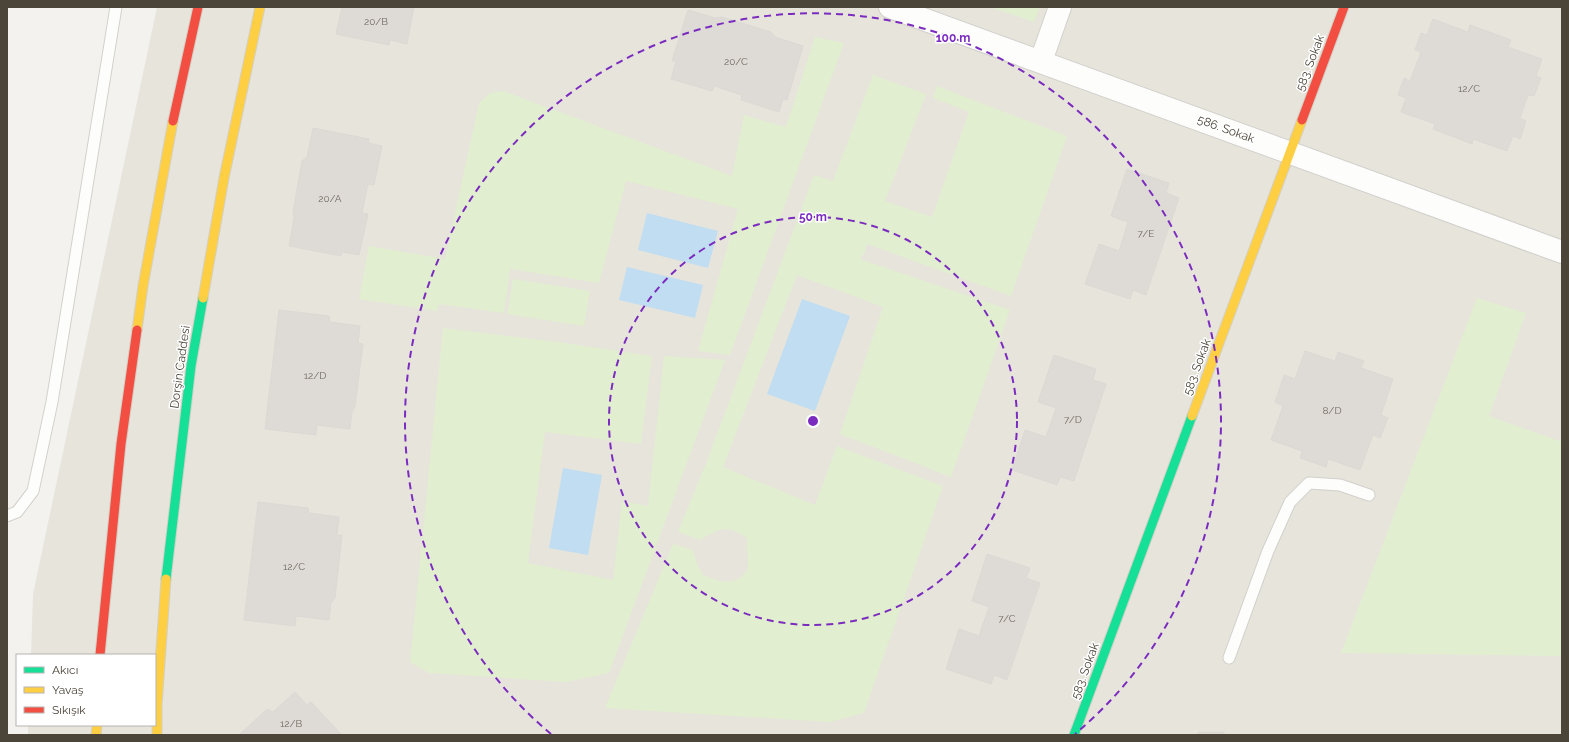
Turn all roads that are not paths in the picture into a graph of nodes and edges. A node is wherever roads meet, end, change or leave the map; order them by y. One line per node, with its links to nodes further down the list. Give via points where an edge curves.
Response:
1 (116, 7): 11 (lane, via 52,402 33,491 17,512)
2 (198, 7): 12 (main road, via 171,131 143,286 121,444)
3 (260, 7): 14 (main road, Dorşin Caddesi, via 243,83 191,366 164,593)
4 (890, 7): 7 (street, 586. Sokak)
5 (1060, 7): 7 (street)
6 (1344, 7): 8 (main road, 583. Sokak)
7 (1041, 61): 8 (street, 586. Sokak)
8 (1289, 152): 9 (street, 586. Sokak); 15 (main road, 583. Sokak)
9 (1562, 252)
10 (1369, 495): 13 (lane, via 1340,485 1309,483 1290,502 1268,551)
11 (7, 516)
12 (100, 654)
13 (1229, 658)
14 (156, 735)
15 (1074, 735)

